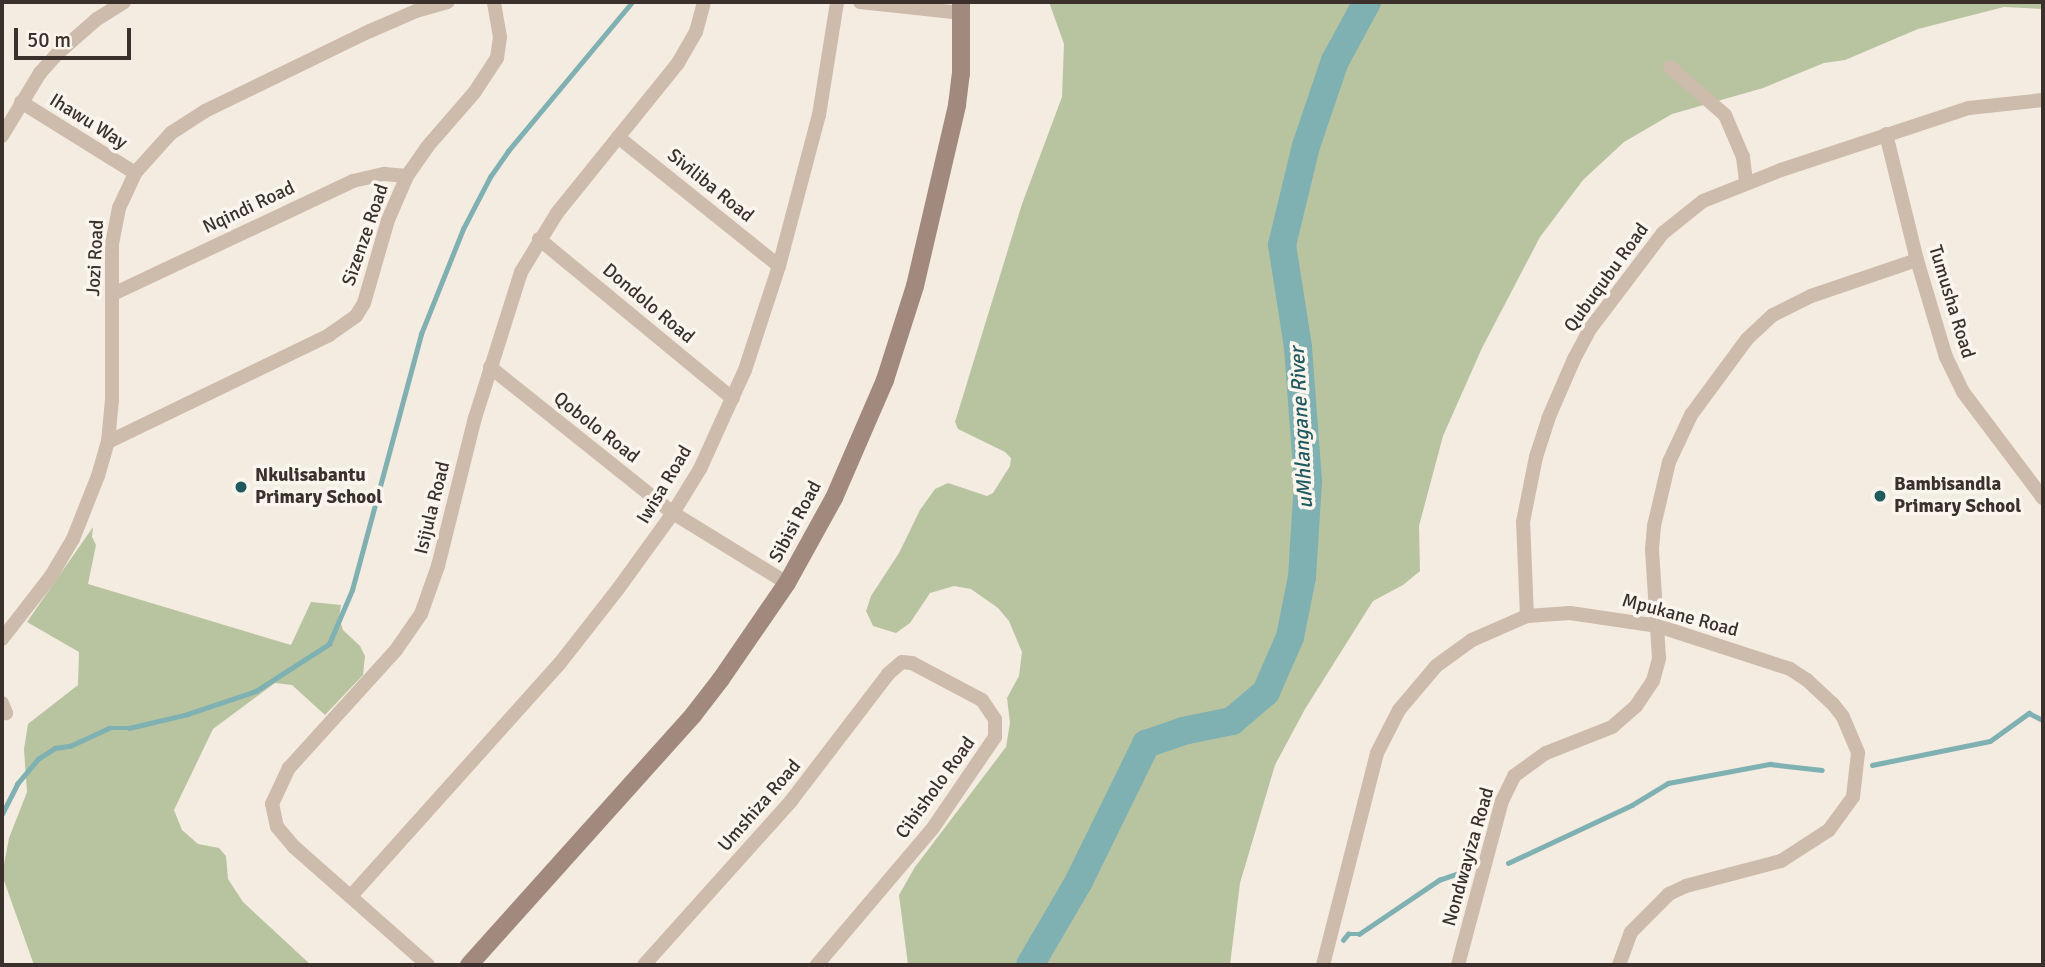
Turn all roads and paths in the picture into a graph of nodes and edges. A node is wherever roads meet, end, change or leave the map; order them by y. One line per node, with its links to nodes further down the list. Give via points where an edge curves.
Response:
1 (124, 2): 10 (street, via 57,54)
2 (448, 2): 14 (street, Jozi Road, via 370,31 205,111 166,138)
3 (494, 2): 15 (street, Sizenze Road, via 500,37 493,67)
4 (704, 2): 13 (street, Isijula Road, via 683,56)
5 (837, 2): 19 (street, Iwisa Road, via 819,115)
6 (860, 2): 7 (street)
7 (961, 7): 26 (street, Sibisi Road, via 957,105 897,349 851,461)
8 (1670, 67): 16 (street, via 1725,116 1743,157)
9 (2043, 100): 11 (street, Qubuqubu Road, via 1969,108)
10 (21, 103): 12 (street); 14 (street, Ihawu Way)
11 (1886, 134): 16 (street, Qubuqubu Road); 18 (street, Tumusha Road)
12 (2, 136)
13 (618, 137): 17 (street, Isijula Road); 19 (street, Siviliba Road)
14 (135, 173): 20 (street, Jozi Road, via 114,228)
15 (407, 176): 20 (street, Nqindi Road, via 384,174 353,181); 23 (street, Sizenze Road, via 382,236 364,303 343,328)
16 (1746, 183): 27 (street, Qubuqubu Road, via 1703,201 1663,233 1612,299 1574,359 1548,419 1528,491 1522,550)
17 (539, 239): 21 (street, Isijula Road, via 515,287); 22 (street, Dondolo Road)
18 (1917, 260): 24 (street, Tumusha Road, via 1939,337 1959,385); 28 (street, Nondwayiza Road, via 1811,296 1773,315 1752,333 1713,383 1683,429 1663,482 1652,549)
19 (779, 266): 22 (street, Iwisa Road)
20 (113, 294): 23 (street, Jozi Road)
21 (490, 368): 25 (street, Qobolo Road); 31 (street, Isijula Road, via 421,614 396,650 289,768 272,804 277,827 285,838)
22 (733, 399): 25 (street, Iwisa Road)
23 (108, 442): 29 (street, Jozi Road, via 89,505 73,539)
24 (2043, 498)
25 (673, 513): 26 (street, Qobolo Road); 31 (street, Iwisa Road, via 560,663)
26 (787, 583): 33 (street, Sibisi Road, via 694,714)
27 (1527, 616): 28 (street, Mpukane Road, via 1570,613); 36 (street, Mpukane Road, via 1451,652 1399,709 1377,753)
28 (1658, 626): 37 (street, Nondwayiza Road, via 1657,668 1626,716 1596,734 1546,753 1514,776 1502,801); 38 (street, Mpukane Road, via 1772,661 1807,680 1833,704 1853,738 1858,753 1857,782 1843,813 1804,848 1760,868 1669,894 1631,932)
29 (2, 639)
30 (896, 665): 34 (street, Umshiza Road, via 791,801); 35 (street, Cibisholo Road, via 920,666 982,700 995,719 995,737 933,828)
31 (351, 896): 32 (street, Isijula Road)
32 (428, 965)
33 (469, 965)
34 (644, 965)
35 (817, 965)
36 (1323, 965)
37 (1458, 965)
38 (1619, 965)

